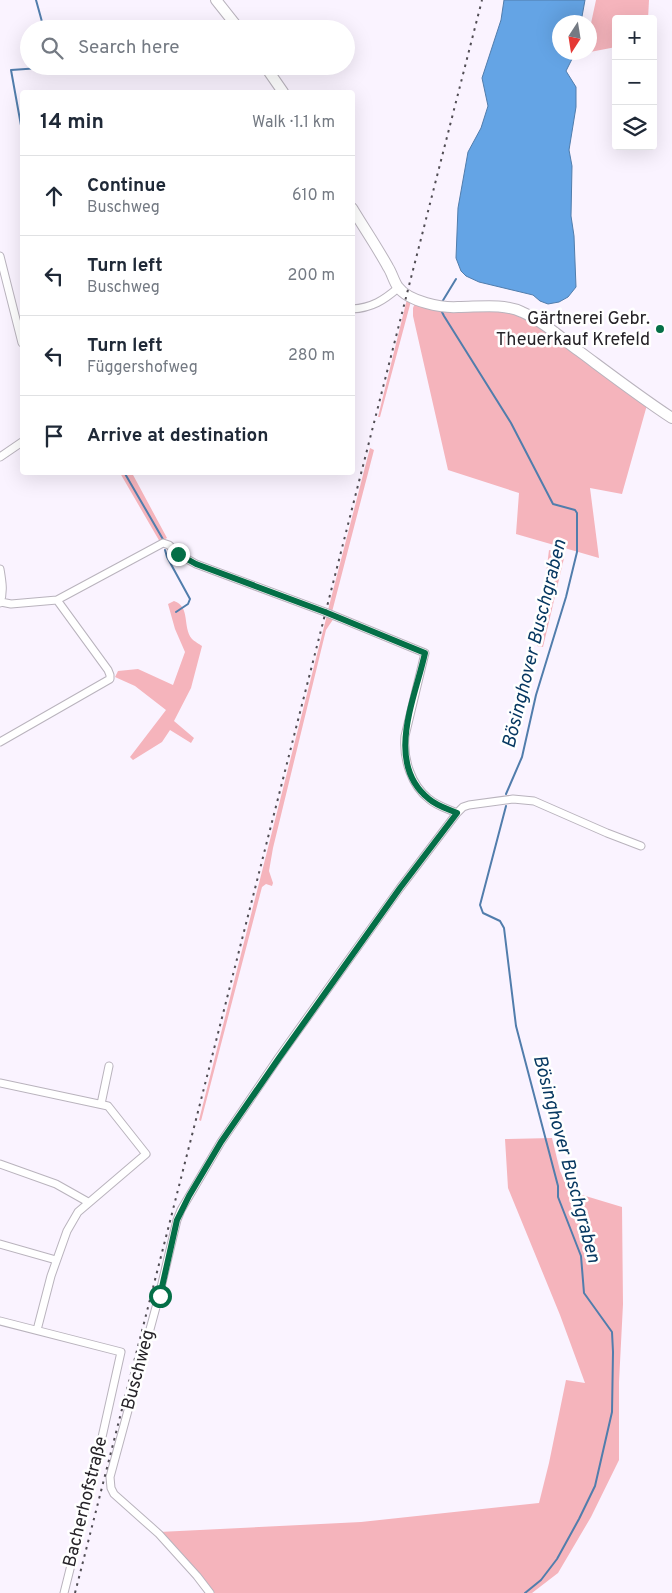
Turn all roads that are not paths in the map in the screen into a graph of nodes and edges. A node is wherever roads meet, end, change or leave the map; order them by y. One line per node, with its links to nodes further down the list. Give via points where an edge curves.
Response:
1 (216, 0): 2 (street)
2 (231, 20)
3 (271, 75): 4 (street)
4 (282, 90)
5 (355, 213): 7 (street)
6 (0, 256): 9 (street)
7 (398, 288): 8 (street, via 375,305); 10 (street, via 414,298 441,307 493,306 522,312)
8 (355, 309)
9 (20, 335)
10 (672, 418)
11 (20, 443): 12 (street)
12 (0, 457)
13 (0, 569): 15 (street)
14 (57, 600): 15 (street); 16 (street, via 108,670 110,678); 17 (street, via 163,543 196,564 425,653 405,736 405,760 429,800)
15 (0, 603)
16 (0, 742)
17 (457, 813): 18 (street, via 469,805 525,799); 29 (street, Buschweg, via 400,888 221,1142 177,1220 110,1483 114,1494 159,1534)
18 (641, 846)
19 (109, 1066): 21 (street)
20 (0, 1083): 21 (street)
21 (101, 1104): 23 (street, via 108,1106 146,1154)
22 (0, 1164): 23 (street, via 56,1184)
23 (88, 1202): 25 (street, via 70,1225)
24 (0, 1244): 25 (street)
25 (56, 1260): 27 (street)
26 (0, 1321): 27 (street)
27 (37, 1330): 28 (street, Bacherhofstraße, via 121,1352)
28 (64, 1593)
29 (210, 1593)

